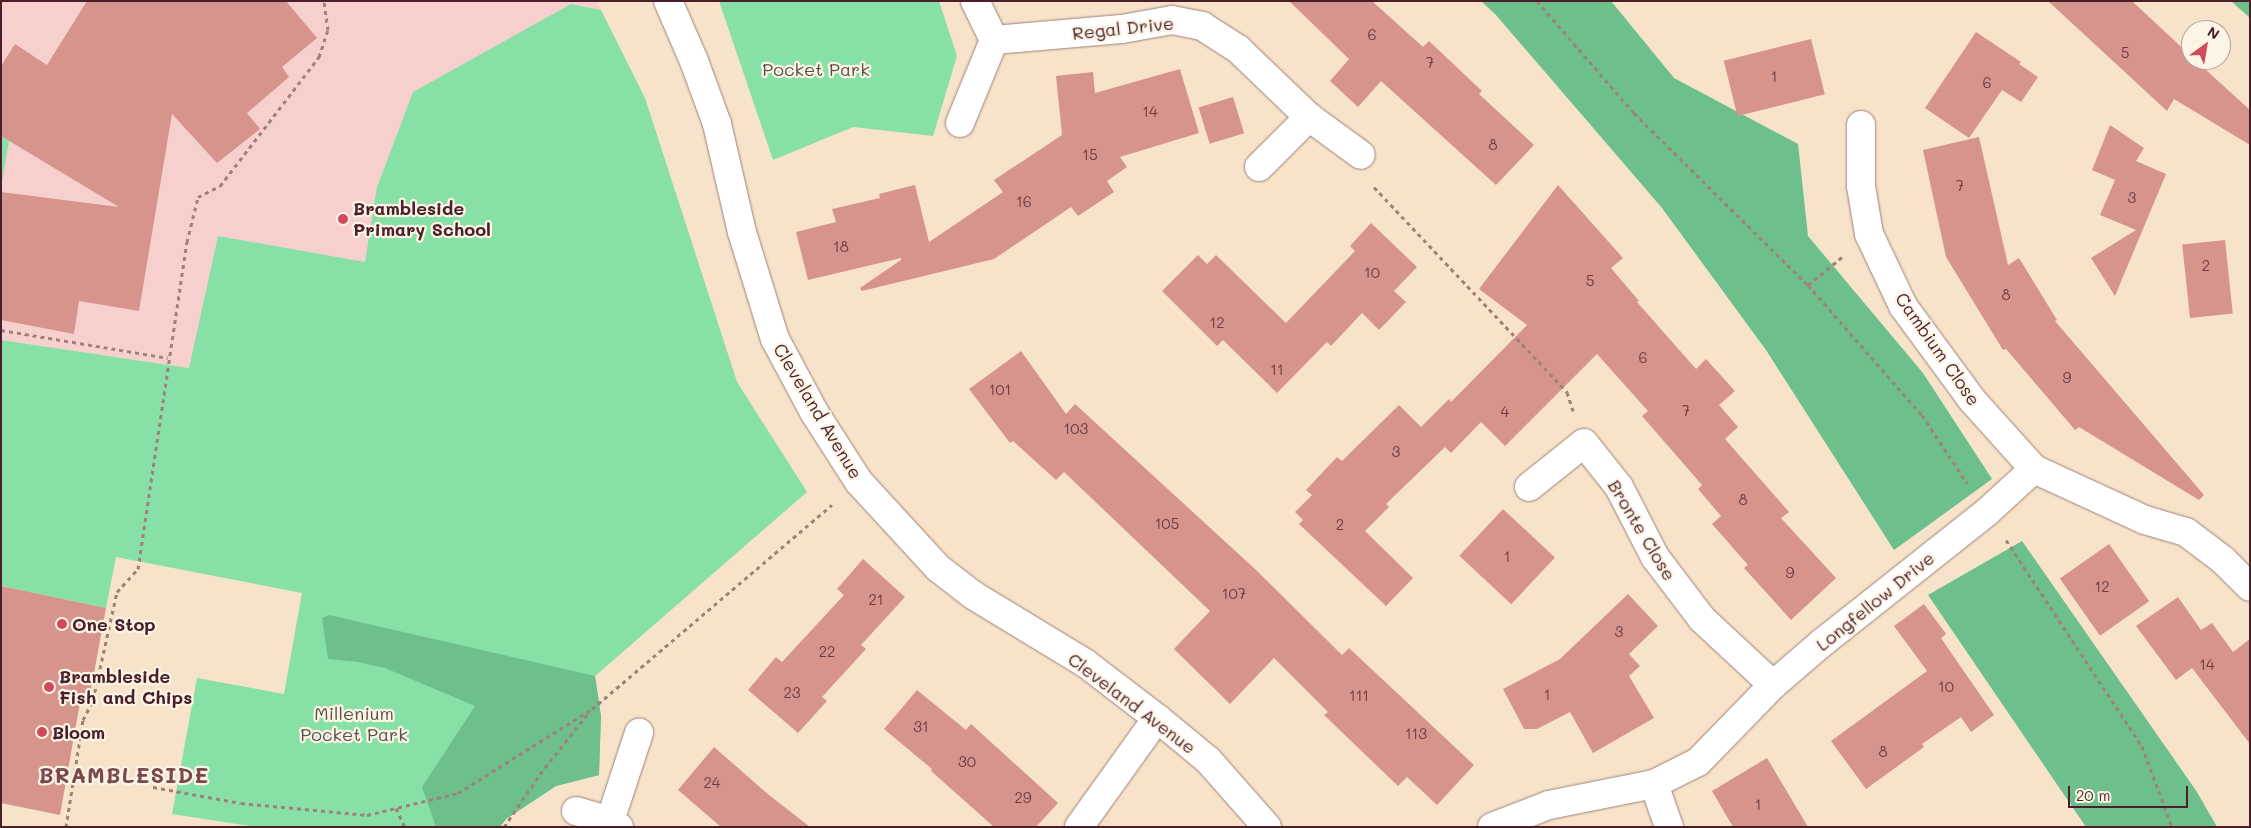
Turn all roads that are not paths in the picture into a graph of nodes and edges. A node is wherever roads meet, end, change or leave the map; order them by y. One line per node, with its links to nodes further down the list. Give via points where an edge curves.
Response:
1 (668, 1): 13 (street, Cleveland Avenue, via 717,124 742,232 775,339 814,412 859,482 938,568 973,596 1084,663)
2 (976, 1): 3 (street)
3 (994, 40): 4 (street, Regal Drive, via 1122,29 1172,20 1202,26 1238,49); 5 (street)
4 (1309, 117): 7 (street, Regal Drive); 8 (street)
5 (960, 123)
6 (1861, 124): 9 (street, Cambium Close, via 1861,186 1869,234 1903,306 1972,400)
7 (1361, 155)
8 (1259, 167)
9 (2034, 469): 11 (street, via 2145,520 2186,532 2223,560); 12 (street, Longfellow Drive, via 1986,512)
10 (1529, 487): 12 (street, Bronte Close, via 1584,443 1619,487 1655,557 1702,619)
11 (2250, 587)
12 (1773, 685): 15 (street, Longfellow Drive, via 1698,762)
13 (1157, 718): 18 (street); 19 (street, Cleveland Avenue, via 1208,760)
14 (639, 732): 17 (street)
15 (1654, 784): 20 (street, Longfellow Drive, via 1549,805); 21 (street)
16 (576, 811): 17 (street)
17 (615, 824)
18 (1079, 827)
19 (1267, 827)
20 (1492, 827)
21 (1669, 827)

